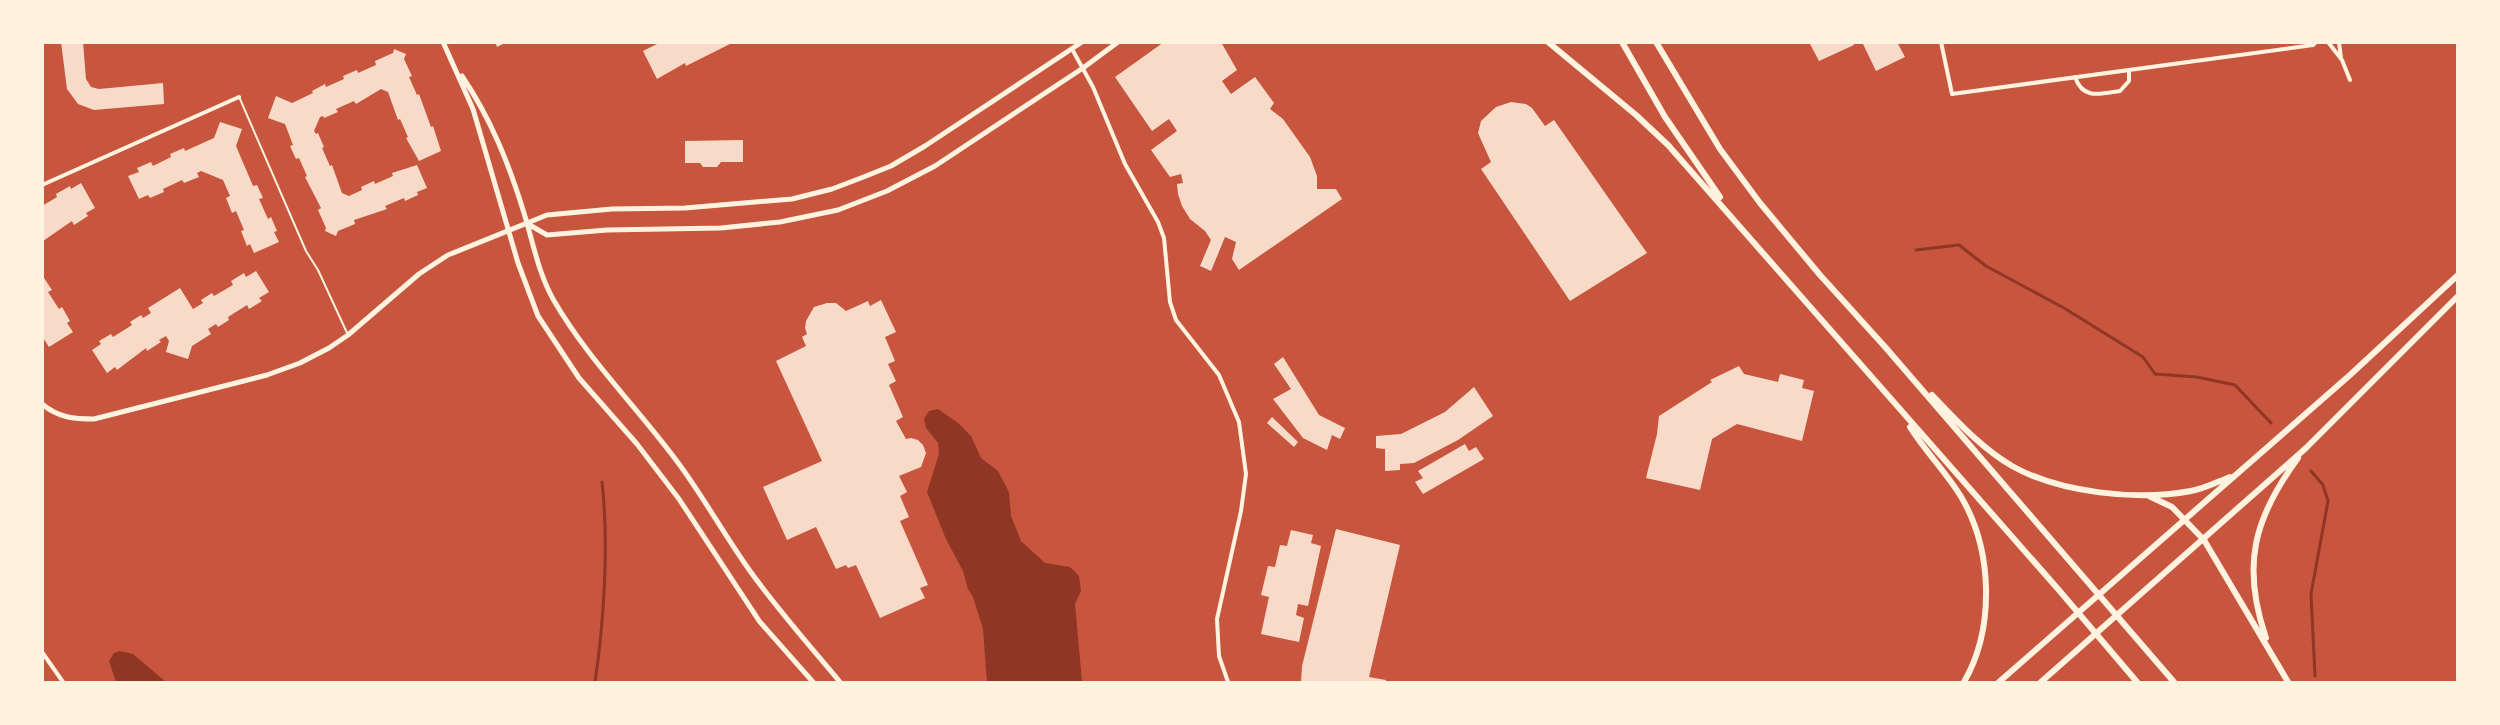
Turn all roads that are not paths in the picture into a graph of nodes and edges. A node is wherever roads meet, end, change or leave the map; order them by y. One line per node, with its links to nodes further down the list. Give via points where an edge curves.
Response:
1 (443, 42): 13 (street)
2 (1082, 42): 11 (street)
3 (1118, 42): 14 (street)
4 (1548, 42): 20 (main road, via 1668,145)
5 (1622, 42): 20 (main road, via 1665,116)
6 (1656, 42): 26 (main road, via 1720,149 1760,203)
7 (1942, 42): 16 (street, via 1952,94)
8 (2316, 42): 15 (street, via 2313,45)
9 (2328, 42): 12 (street)
10 (2339, 42): 12 (street)
11 (1072, 49): 14 (street); 21 (street, via 891,166 832,189 792,199 752,203 576,211 547,215)
12 (2342, 60): 17 (street)
13 (456, 68): 21 (street, via 479,102 499,141); 22 (street, via 473,109)
14 (1083, 68): 21 (street, via 934,166 887,191 838,210 780,222 720,228 607,230 547,235); 40 (street, via 1125,164 1164,238 1170,302 1176,320 1219,375 1239,422 1246,474 1242,511 1217,619 1219,656)
15 (2129, 70): 16 (street); 16 (street, via 2129,81 2120,92 2085,93)
16 (2076, 77)
17 (2350, 80)
18 (239, 97): 19 (street); 25 (lane, via 306,251)
19 (42, 185)
20 (1735, 219): 28 (main road)
21 (528, 224): 22 (street); 39 (street, via 537,260 552,297 570,326 604,374 679,463 749,570)
22 (508, 230): 25 (street, via 448,255 419,274); 38 (street, via 538,316 579,378 637,444 679,499 760,622)
23 (2458, 275): 30 (main road, via 2350,376)
24 (2458, 296): 29 (main road)
25 (348, 335): 27 (street, via 308,359 267,375 94,419 70,419)
26 (1886, 348): 31 (main road, via 1970,435 2013,466 2064,486); 46 (main road)
27 (42, 404)
28 (1902, 413): 41 (main road, via 1919,442 1961,497 1979,545 1985,576 1985,610 1977,652); 45 (main road)
29 (2306, 448): 33 (main road); 34 (main road, via 2278,486 2263,516 2256,541 2252,569 2257,614)
30 (2236, 475): 31 (main road, via 2195,490); 32 (main road)
31 (2146, 495): 32 (main road, via 2167,504)
32 (2184, 521): 33 (main road); 42 (main road)
33 (2204, 540): 34 (main road); 36 (main road)
34 (2270, 651): 47 (main road)
35 (42, 652): 37 (street)
36 (2056, 670): 43 (main road); 44 (main road)
37 (62, 682)
38 (812, 682)
39 (840, 682)
40 (1228, 682)
41 (1964, 682)
42 (1999, 682)
43 (2041, 682)
44 (2047, 682)
45 (2137, 682)
46 (2174, 682)
47 (2288, 682)

